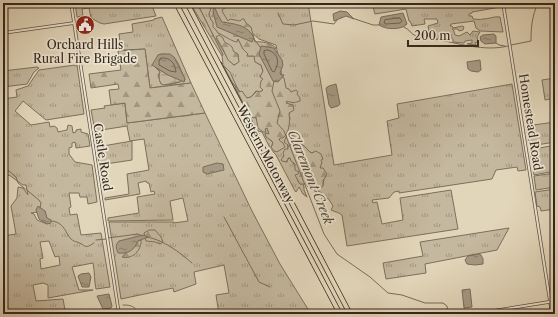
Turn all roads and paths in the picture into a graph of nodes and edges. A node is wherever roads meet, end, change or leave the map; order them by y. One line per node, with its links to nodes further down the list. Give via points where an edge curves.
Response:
1 (71, 3): 5 (street, Castle Road)
2 (176, 3): 12 (highway, Western Motorway)
3 (186, 3): 13 (highway, Western Motorway)
4 (503, 3): 10 (street, Homestead Road)
5 (74, 22): 6 (street); 11 (street, Castle Road)
6 (3, 33)
7 (3, 184): 8 (street, via 6,189)
8 (3, 194)
9 (555, 301): 10 (street)
10 (550, 302): 14 (street); 15 (street, Homestead Road)
11 (119, 314)
12 (340, 314)
13 (350, 314)
14 (474, 314)
15 (552, 314)

